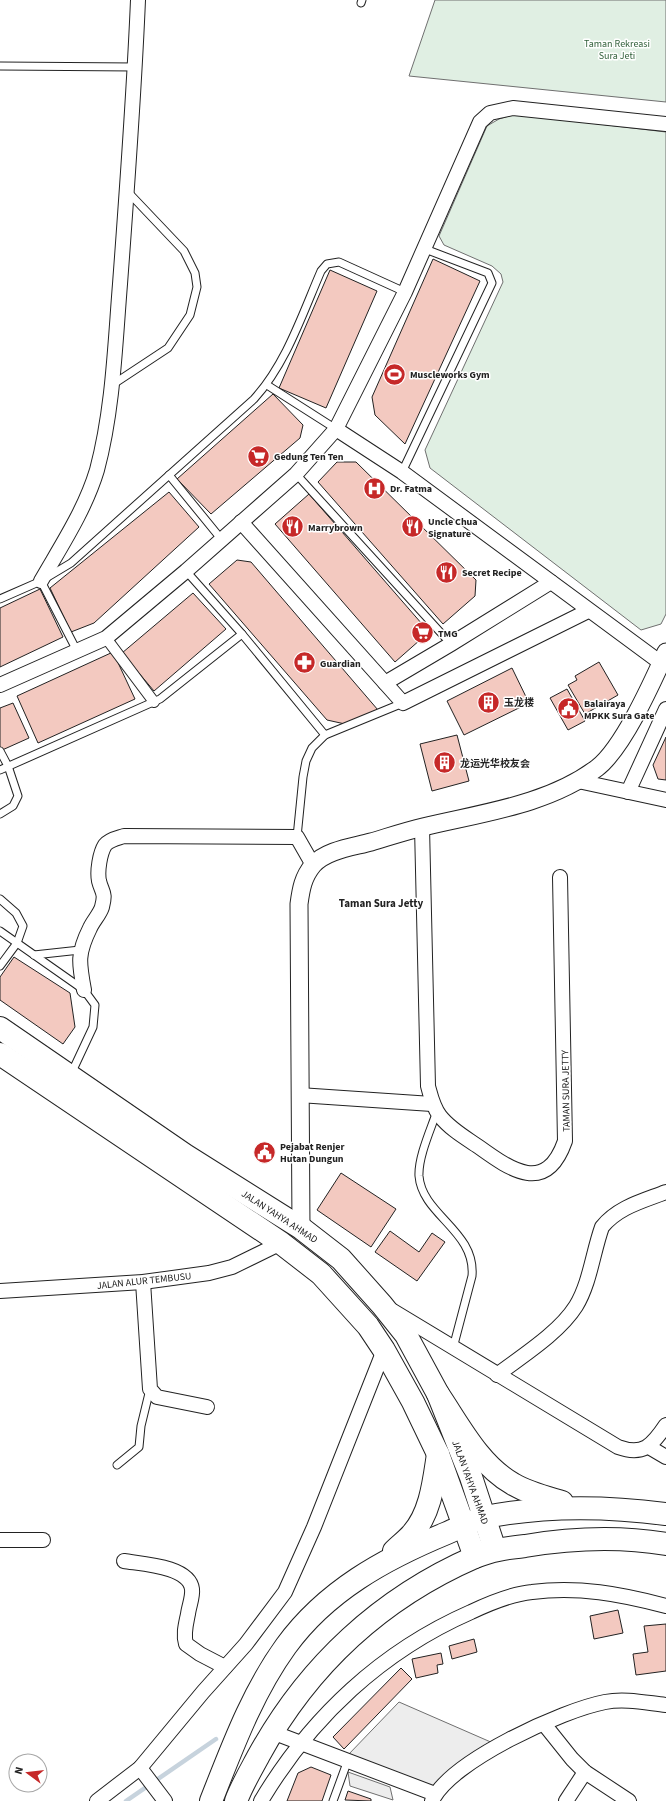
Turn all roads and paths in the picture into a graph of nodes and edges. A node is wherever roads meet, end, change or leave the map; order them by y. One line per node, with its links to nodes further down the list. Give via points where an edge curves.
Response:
1 (138, 0): 3 (street)
2 (0, 66): 3 (lane)
3 (135, 66): 5 (street)
4 (666, 124): 6 (street, via 513,108 490,113 480,122)
5 (127, 191): 8 (street); 8 (lane, via 184,251 195,273 197,287 190,314 168,348)
6 (425, 248): 7 (street); 11 (lane, via 488,273 492,283)
7 (405, 292): 9 (lane, via 339,262 327,264 321,271 281,360); 10 (street)
8 (112, 385): 17 (street, via 102,449 91,486)
9 (266, 385): 10 (lane); 13 (lane, via 254,400)
10 (336, 429): 11 (street); 12 (street)
11 (402, 472): 18 (street)
12 (296, 474): 14 (street); 23 (lane)
13 (169, 475): 15 (lane); 17 (lane, via 71,562)
14 (241, 522): 15 (street); 26 (street)
15 (222, 540): 16 (street)
16 (186, 571): 21 (lane); 22 (street)
17 (41, 581): 19 (lane); 24 (lane)
18 (551, 582): 20 (street); 23 (street)
19 (0, 599)
20 (588, 610): 25 (street); 29 (street)
21 (242, 634): 28 (lane, via 176,688); 31 (lane)
22 (106, 638): 24 (street); 28 (street)
23 (451, 644): 26 (street)
24 (77, 651): 27 (street)
25 (664, 657): 35 (street, via 625,733 610,756)
26 (385, 683): 29 (street)
27 (0, 685)
28 (154, 702): 33 (lane)
29 (403, 704): 31 (lane)
30 (666, 708): 36 (street)
31 (325, 735): 40 (lane, via 312,748 306,761)
32 (0, 751): 33 (lane)
33 (8, 766): 34 (lane); 38 (lane, via 18,796 13,806)
34 (0, 770)
35 (578, 781): 36 (street); 39 (street, via 523,802)
36 (628, 792): 37 (street)
37 (666, 800)
38 (0, 814)
39 (422, 827): 41 (street, via 330,854); 54 (street, via 428,1086)
40 (297, 837): 41 (street); 46 (street, via 124,836 112,840 106,844 100,867 99,880 104,892 102,908)
41 (313, 864): 53 (street, via 302,882 299,904)
42 (560, 878): 54 (street, TAMAN SURA JETTY, via 566,1128 561,1154 545,1170 535,1174 515,1170 453,1128)
43 (0, 898): 45 (lane, via 16,913 23,926)
44 (0, 931): 45 (lane)
45 (17, 943): 47 (lane); 48 (lane)
46 (80, 950): 47 (lane); 49 (street, via 79,963)
47 (34, 955): 49 (lane)
48 (0, 966)
49 (84, 990): 52 (lane, via 95,1005 95,1016 93,1027)
50 (0, 1028): 52 (main road, JALAN YAHYA AHMAD)
51 (0, 1054): 57 (main road, JALAN YAHYA AHMAD)
52 (70, 1076): 56 (main road, JALAN YAHYA AHMAD, via 185,1156)
53 (299, 1096): 54 (street); 56 (street)
54 (435, 1108): 61 (lane, via 419,1167 420,1185 471,1254 473,1265)
55 (666, 1192): 63 (street, via 618,1211 608,1219 602,1227 585,1287 576,1306 550,1334)
56 (301, 1228): 60 (main road, JALAN YAHYA AHMAD, via 341,1259)
57 (281, 1243): 58 (street, JALAN ALUR TEMBUSU, via 232,1267 209,1273); 62 (main road, JALAN YAHYA AHMAD, via 320,1274 368,1326)
58 (143, 1282): 59 (street, JALAN ALUR TEMBUSU); 64 (street)
59 (0, 1291)
60 (382, 1305): 61 (street); 65 (main road, JALAN YAHYA AHMAD, via 406,1335)
61 (453, 1348): 63 (street)
62 (384, 1350): 69 (main road, JALAN YAHYA AHMAD); 83 (street, via 314,1527 285,1592 246,1644)
63 (497, 1375): 68 (street, via 618,1448 630,1452)
64 (150, 1389): 66 (street, via 157,1397); 71 (lane, via 139,1447)
65 (438, 1394): 72 (main road, via 483,1460 502,1477 535,1494); 74 (main road, JALAN YAHYA AHMAD)
66 (207, 1407)
67 (666, 1425): 68 (street)
68 (649, 1447): 70 (street)
69 (438, 1454): 75 (main road, JALAN YAHYA AHMAD); 81 (main road, via 432,1488 422,1518 413,1533)
70 (666, 1457)
71 (117, 1465)
72 (578, 1507): 73 (main road, via 629,1509); 74 (main road, via 532,1509)
73 (666, 1514)
74 (484, 1517): 75 (main road); 79 (main road, JALAN YAHYA AHMAD)
75 (463, 1526): 79 (main road, JALAN YAHYA AHMAD); 81 (main road, via 422,1543)
76 (0, 1540): 77 (street)
77 (43, 1540)
78 (666, 1544): 79 (main road, via 596,1538 563,1540)
79 (485, 1554): 86 (main road, via 414,1589 377,1614 341,1645 305,1684)
80 (124, 1561): 83 (street, via 170,1569 186,1577 192,1592 184,1636 186,1644)
81 (377, 1567): 94 (main road, via 329,1598 285,1647 248,1710)
82 (666, 1606): 87 (street, via 606,1592 566,1589 530,1592 491,1603 450,1621 402,1649 356,1684)
83 (225, 1667): 89 (street)
84 (666, 1705): 85 (street, via 634,1701 607,1702 583,1708)
85 (544, 1724): 90 (street); 92 (street, via 520,1734 468,1764 449,1778)
86 (272, 1732): 87 (street); 95 (main road)
87 (300, 1743): 88 (street); 96 (street)
88 (348, 1760): 92 (street); 97 (lane)
89 (143, 1771): 91 (street); 93 (street)
90 (585, 1772): 98 (street); 99 (street)
91 (164, 1798)
92 (434, 1798)
93 (97, 1801)
94 (211, 1801)
95 (236, 1801)
96 (261, 1801)
97 (333, 1801)
98 (566, 1801)
99 (628, 1801)

